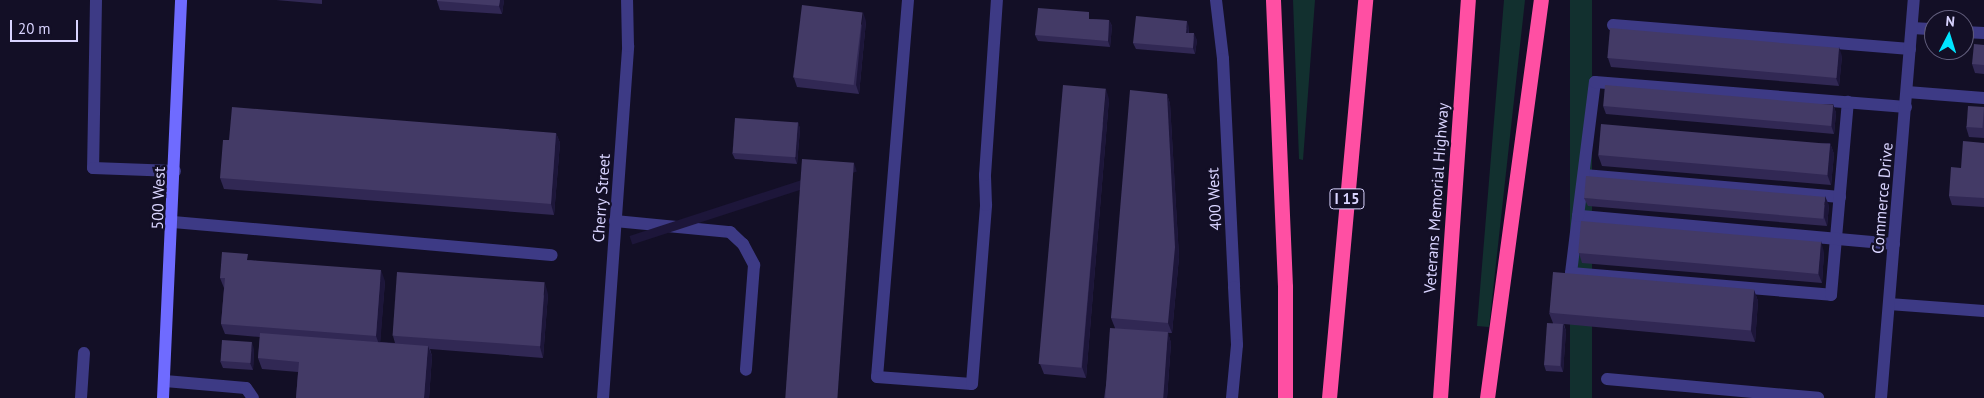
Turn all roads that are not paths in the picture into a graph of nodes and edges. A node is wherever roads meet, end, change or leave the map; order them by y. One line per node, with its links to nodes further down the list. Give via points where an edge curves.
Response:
1 (96, 0): 20 (street, via 93,168)
2 (181, 0): 20 (main road, 500 West)
3 (627, 0): 24 (street, Cherry Street, via 628,46)
4 (908, 0): 5 (street, via 877,377 972,384 986,205)
5 (996, 0)
6 (1216, 0): 39 (street, 400 West, via 1223,59 1237,345)
7 (1273, 0): 40 (highway, via 1285,287)
8 (1365, 0): 41 (highway, I 15)
9 (1468, 0): 42 (highway, Veterans Memorial Highway)
10 (1541, 0): 43 (highway)
11 (1914, 0): 13 (street, Commerce Drive)
12 (1613, 25): 15 (street)
13 (1912, 28): 14 (street); 15 (street, Commerce Drive)
14 (1924, 29)
15 (1910, 49): 16 (street, Commerce Drive)
16 (1906, 92): 17 (street); 19 (street, Commerce Drive)
17 (1984, 98)
18 (1848, 102): 19 (street); 21 (street, via 1595,82 1595,124); 22 (street, via 1840,144)
19 (1906, 106): 27 (street, Commerce Drive)
20 (175, 171): 25 (main road, 500 West)
21 (1584, 175): 22 (street); 23 (street)
22 (1840, 197): 26 (street)
23 (1578, 216): 26 (street); 26 (street, via 1571,273 1831,295)
24 (615, 221): 32 (street, via 730,232 743,244 754,265); 38 (street, Cherry Street)
25 (173, 222): 28 (street); 34 (main road, 500 West)
26 (1836, 239): 27 (street)
27 (1894, 244): 29 (street, Commerce Drive)
28 (552, 255)
29 (1890, 304): 30 (street); 45 (street, Commerce Drive)
30 (1984, 311)
31 (84, 353): 35 (street)
32 (746, 370)
33 (1607, 379): 44 (street)
34 (165, 382): 36 (main road, 500 West); 37 (street, via 246,388)
35 (81, 398)
36 (164, 398)
37 (253, 398)
38 (603, 398)
39 (1232, 398)
40 (1285, 398)
41 (1329, 398)
42 (1440, 398)
43 (1487, 398)
44 (1818, 398)
45 (1882, 398)

